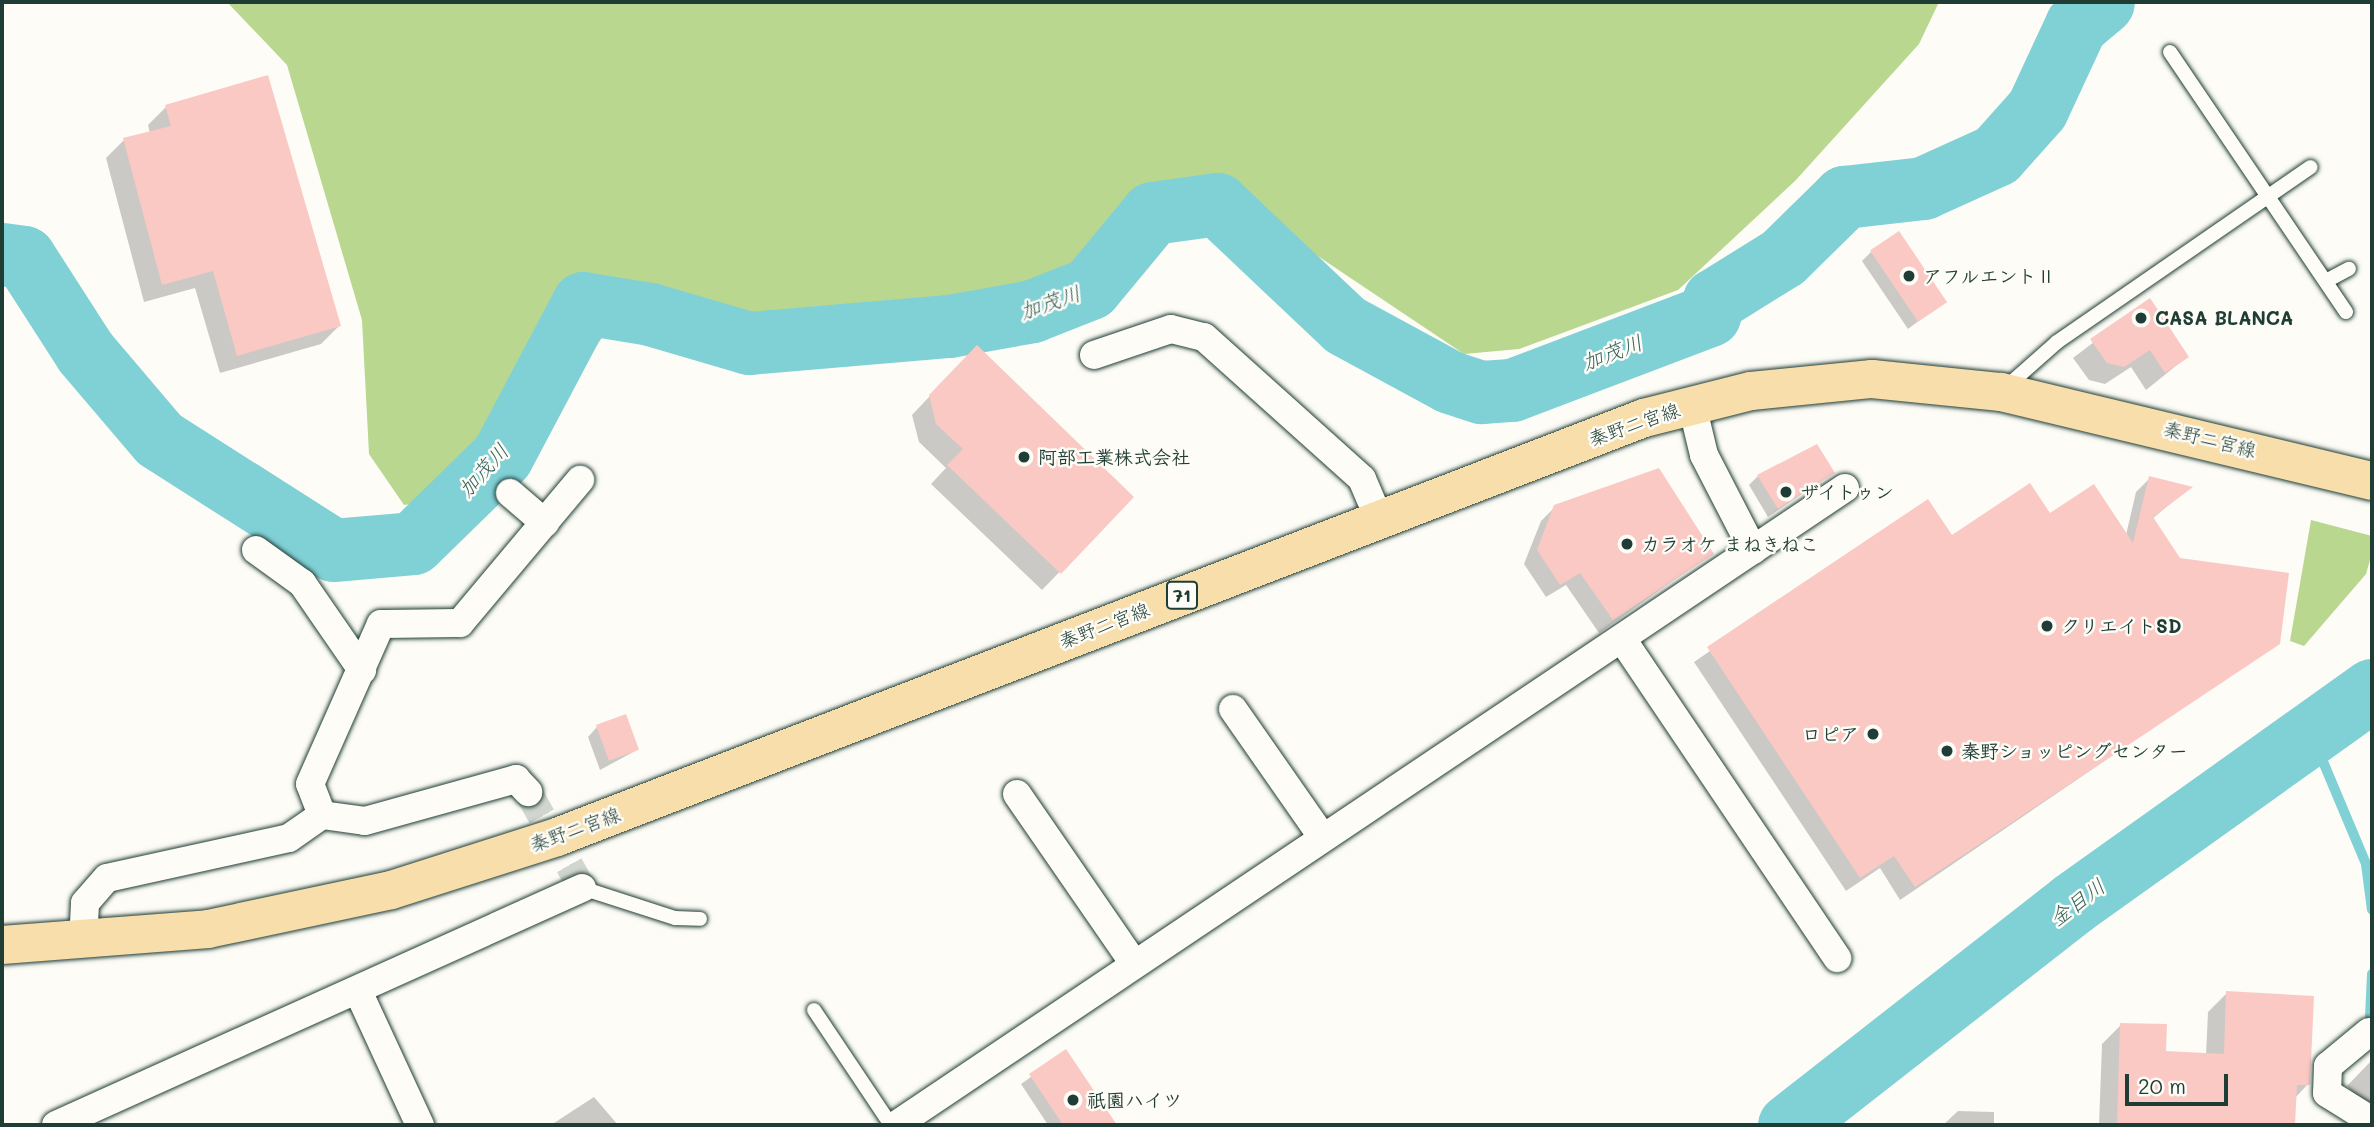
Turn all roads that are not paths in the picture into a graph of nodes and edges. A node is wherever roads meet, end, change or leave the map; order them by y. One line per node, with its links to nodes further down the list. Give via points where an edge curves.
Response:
1 (2170, 52): 3 (lane)
2 (2311, 167): 3 (lane)
3 (2270, 196): 5 (lane); 8 (lane, via 2057,342)
4 (2349, 269): 5 (lane)
5 (2326, 281): 6 (lane)
6 (2346, 312)
7 (1094, 355): 14 (street, via 1171,329 1204,337 1362,479)
8 (2001, 392): 9 (main road, 秦野二宮線 / 71, via 1872,379 1751,390); 11 (main road, 秦野二宮線 / 71)
9 (1692, 405): 14 (main road, 秦野二宮線 / 71); 17 (street, via 1704,455)
10 (580, 480): 15 (street)
11 (2372, 481)
12 (1845, 488): 17 (street)
13 (510, 493): 15 (street)
14 (1379, 519): 27 (main road, 秦野二宮線 / 71, via 557,837 378,892 208,929)
15 (545, 523): 19 (street, via 460,623 382,624)
16 (256, 550): 19 (street, via 302,583)
17 (1753, 550): 18 (street)
18 (1622, 639): 24 (street); 29 (street)
19 (362, 670): 23 (street, via 310,784)
20 (1233, 709): 24 (street)
21 (528, 792): 23 (street, via 516,779 365,821)
22 (1017, 794): 30 (street)
23 (323, 815): 27 (street, via 289,838 107,878 85,903)
24 (1321, 835): 30 (street)
25 (582, 888): 26 (lane, via 676,918); 31 (street)
26 (700, 919)
27 (83, 943): 28 (main road, 秦野二宮線 / 71)
28 (2, 945)
29 (1837, 958)
30 (1133, 962): 37 (street)
31 (358, 991): 35 (street); 36 (street)
32 (814, 1010): 37 (lane)
33 (2369, 1032): 34 (street, via 2328,1066 2327,1093)
34 (2372, 1121)
35 (56, 1125)
36 (420, 1125)
37 (893, 1125)

